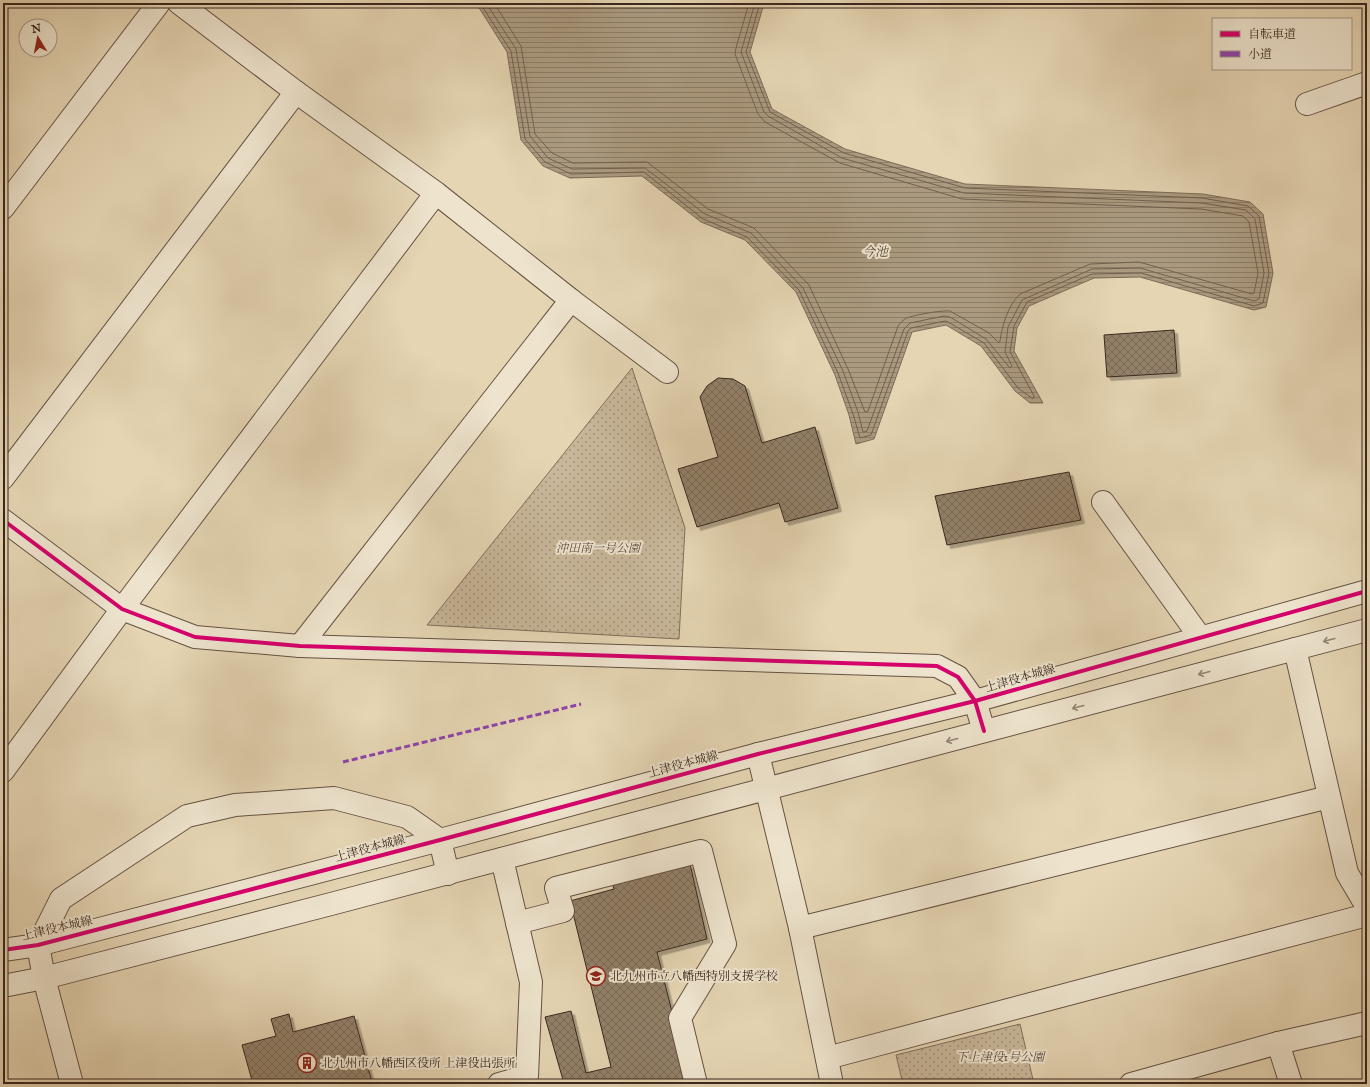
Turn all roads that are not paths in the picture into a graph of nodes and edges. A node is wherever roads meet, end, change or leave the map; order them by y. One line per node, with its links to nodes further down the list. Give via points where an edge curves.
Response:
1 (159, 3): 7 (street)
2 (179, 3): 4 (street)
3 (1367, 83): 5 (street)
4 (296, 92): 6 (street); 10 (street)
5 (1307, 104)
6 (436, 193): 8 (street); 14 (street)
7 (3, 208)
8 (571, 300): 9 (street); 17 (street)
9 (667, 372)
10 (3, 478)
11 (1103, 502): 16 (street)
12 (3, 520): 14 (street)
13 (1367, 591): 16 (street, 上津役本城線)
14 (122, 609): 17 (street, via 195,637); 22 (street)
15 (1367, 630): 18 (street, one-way to 18)
16 (1200, 637): 19 (street, 上津役本城線)
17 (300, 646): 19 (street, via 937,666 958,677)
18 (1295, 649): 20 (street, one-way to 20); 24 (street)
19 (975, 701): 20 (street); 21 (street, 上津役本城線)
20 (984, 731): 23 (street, one-way to 23)
21 (758, 754): 23 (street); 25 (street, 上津役本城線)
22 (3, 772)
23 (766, 789): 26 (street); 31 (street)
24 (1329, 797): 28 (street, via 1347,873); 31 (street)
25 (440, 840): 27 (street); 32 (street, 上津役本城線); 32 (street, via 406,817 334,798 235,805 187,816 61,899)
26 (502, 859): 27 (street); 30 (street)
27 (448, 874): 34 (street)
28 (1367, 907)
29 (1367, 915): 38 (street)
30 (517, 923): 40 (street, via 531,982 527,1076); 41 (street, via 563,911 556,888 701,851 725,944 680,1018)
31 (800, 928): 38 (street)
32 (38, 945): 33 (street, 上津役本城線); 34 (street)
33 (3, 950)
34 (44, 978): 35 (street); 39 (street)
35 (3, 986)
36 (1367, 1023): 37 (street)
37 (1278, 1043): 43 (street); 44 (street)
38 (827, 1058): 42 (street)
39 (72, 1084)
40 (499, 1084)
41 (696, 1084)
42 (832, 1084)
43 (1131, 1084)
44 (1291, 1084)

